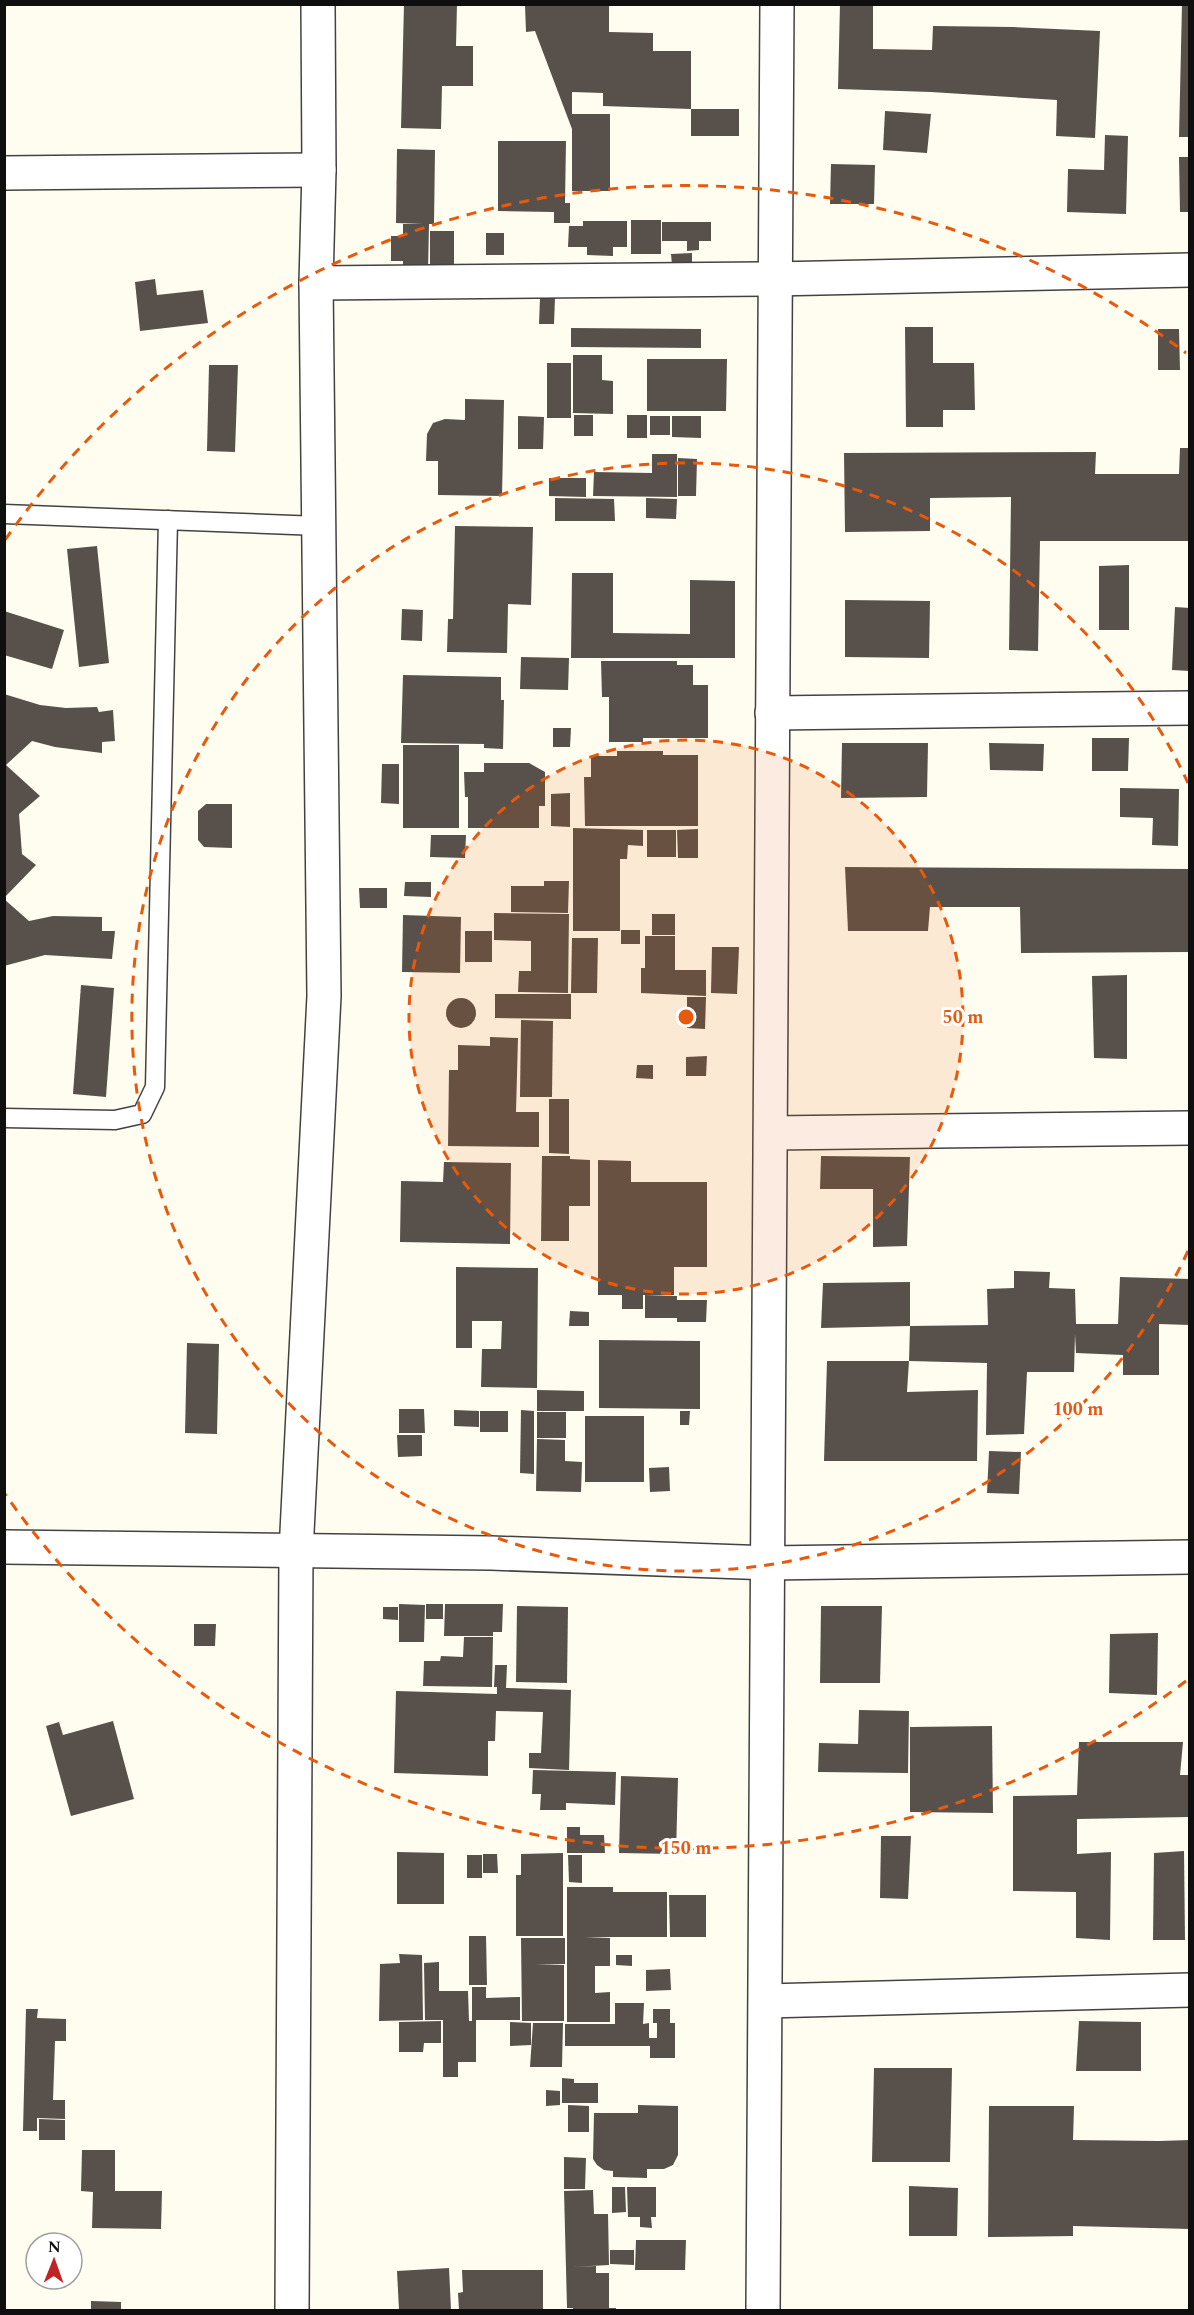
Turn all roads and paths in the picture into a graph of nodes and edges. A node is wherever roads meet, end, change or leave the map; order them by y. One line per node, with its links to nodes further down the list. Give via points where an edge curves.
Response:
1 (318, 4): 3 (street)
2 (777, 4): 6 (street)
3 (319, 170): 4 (street); 7 (street)
4 (4, 173)
5 (1190, 270): 6 (street)
6 (774, 279): 7 (street); 12 (street)
7 (316, 283): 10 (street)
8 (4, 514): 9 (lane)
9 (168, 520): 10 (lane); 13 (lane, via 155,1087 142,1114 115,1120)
10 (319, 526): 17 (street, via 324,996)
11 (1190, 708): 12 (street)
12 (772, 713): 15 (street)
13 (4, 1118)
14 (1190, 1128): 15 (street)
15 (771, 1133): 19 (street)
16 (4, 1547): 17 (street)
17 (296, 1552): 19 (street, via 491,1553); 22 (street)
18 (1190, 1557): 19 (street)
19 (768, 1563): 21 (street)
20 (1190, 1990): 21 (street)
21 (766, 2001): 23 (street)
22 (292, 2310)
23 (763, 2310)

